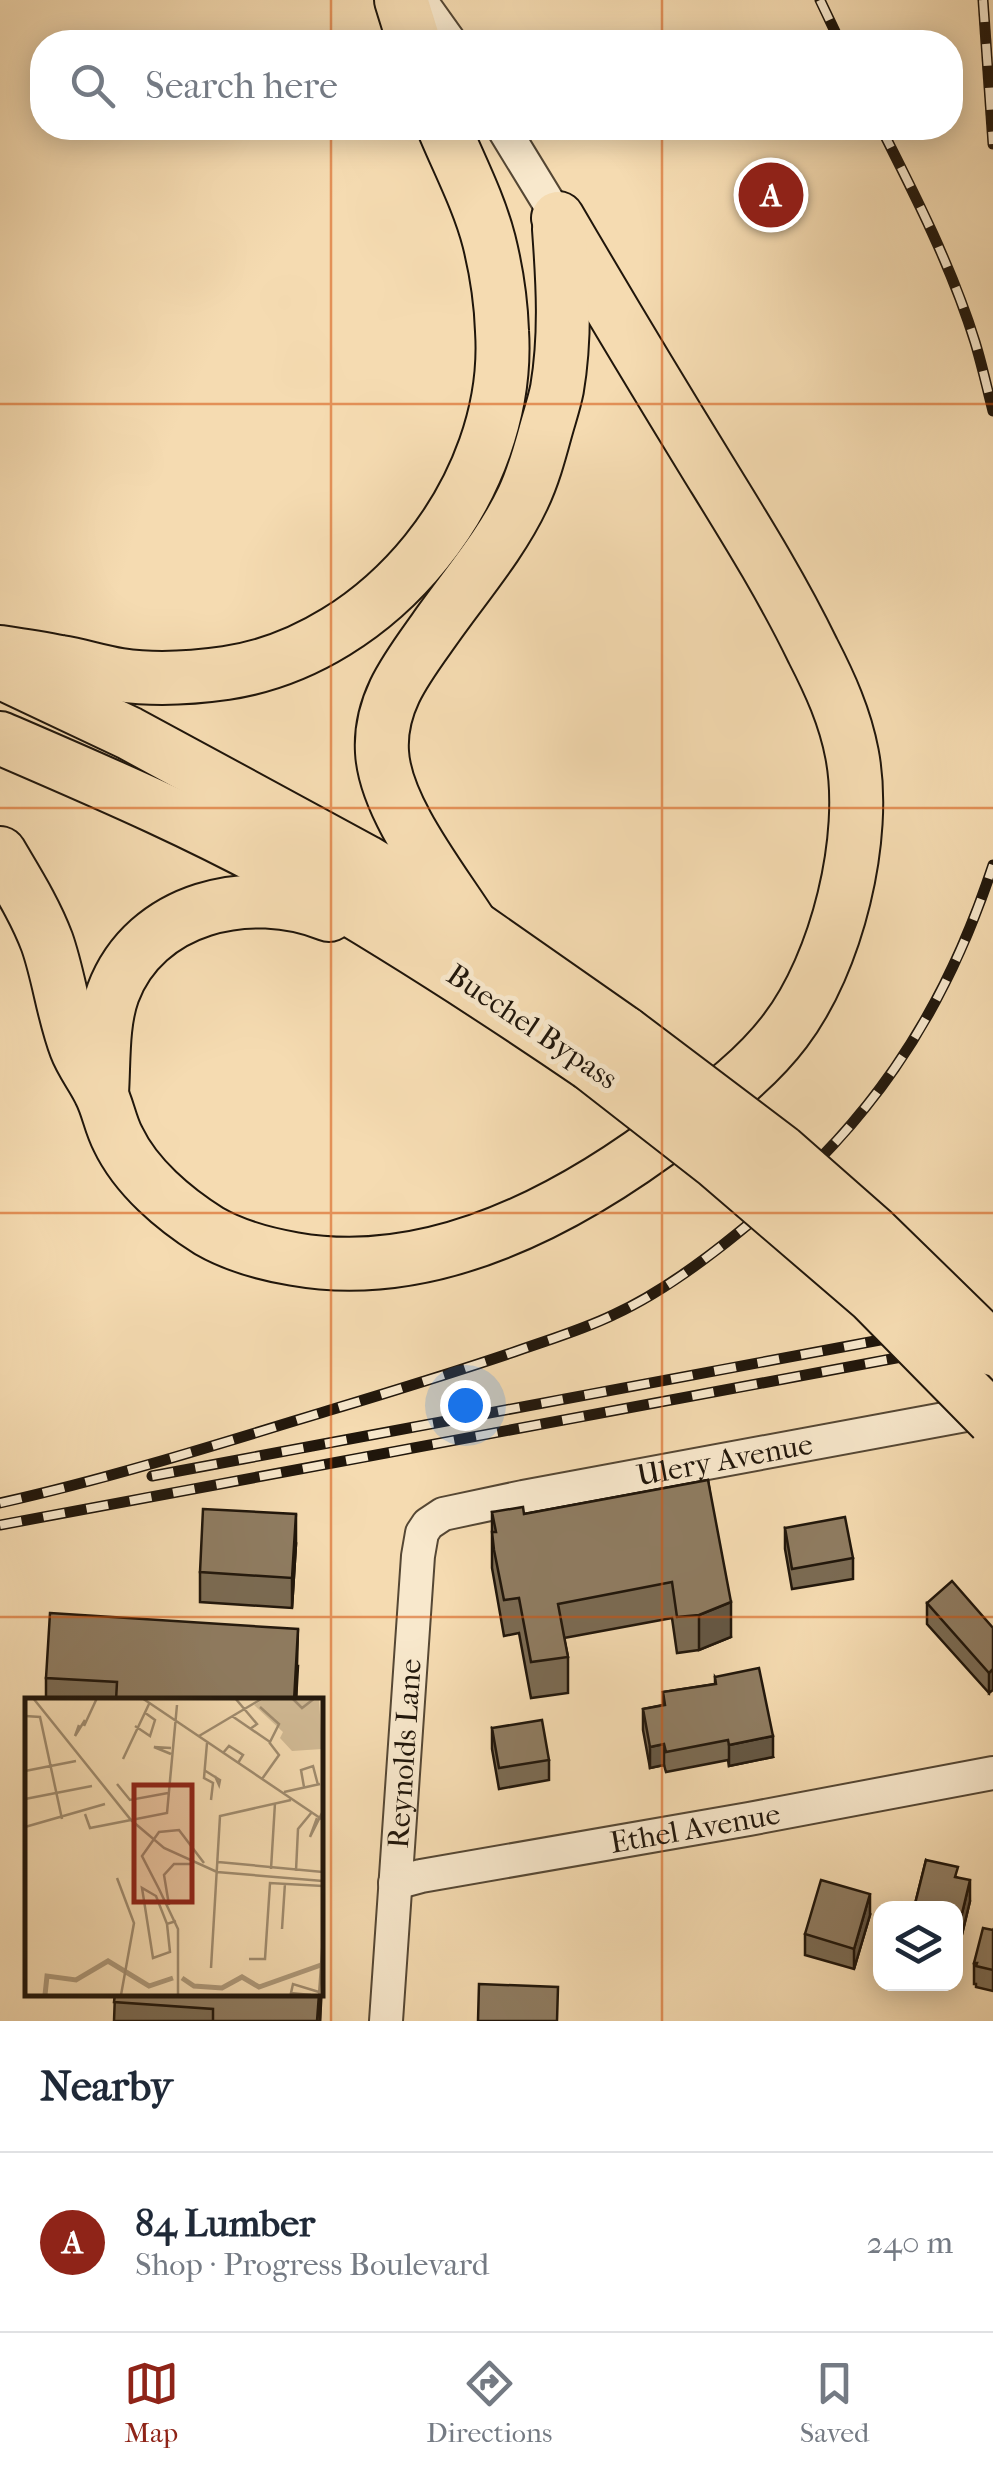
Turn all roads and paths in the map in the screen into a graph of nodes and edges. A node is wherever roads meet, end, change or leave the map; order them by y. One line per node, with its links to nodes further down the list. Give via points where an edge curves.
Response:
1 (401, 0): 3 (main road)
2 (420, 0): 4 (street)
3 (410, 30)
4 (441, 30)
5 (449, 140): 8 (main road, via 488,238 502,346 498,389 478,468 460,504 400,582 308,648 229,673 150,678)
6 (510, 140): 7 (street)
7 (558, 218): 12 (main road, via 562,342 537,463 507,527 404,670 382,731 385,777 396,802); 15 (main road, via 792,608 842,713 856,786 852,848 821,969 785,1031 757,1062 656,1145 569,1201 418,1257 339,1266 233,1243 184,1214 135,1167)
8 (0, 652)
9 (0, 672): 12 (main road, Buechel Bypass, via 238,791)
10 (0, 738): 13 (main road, Buechel Bypass, via 190,823)
11 (0, 853): 15 (main road, via 46,941 76,1050)
12 (472, 926): 14 (main road, Buechel Bypass)
13 (414, 948): 14 (main road, Buechel Bypass, via 504,1005); 15 (main road, via 318,910 278,902 251,900 179,918 148,940 111,996)
14 (608, 1048): 16 (main road, Buechel Bypass, bridge, via 781,1151); 18 (main road, Buechel Bypass, bridge, via 717,1163 873,1297)
15 (102, 1095)
16 (993, 1349)
17 (993, 1410): 19 (street, Ulery Avenue)
18 (993, 1419)
19 (457, 1512): 21 (street, Reynolds Lane, via 428,1524 418,1556)
20 (993, 1773): 21 (street, Ethel Avenue)
21 (394, 1883): 22 (street, Reynolds Lane)
22 (386, 2021)

